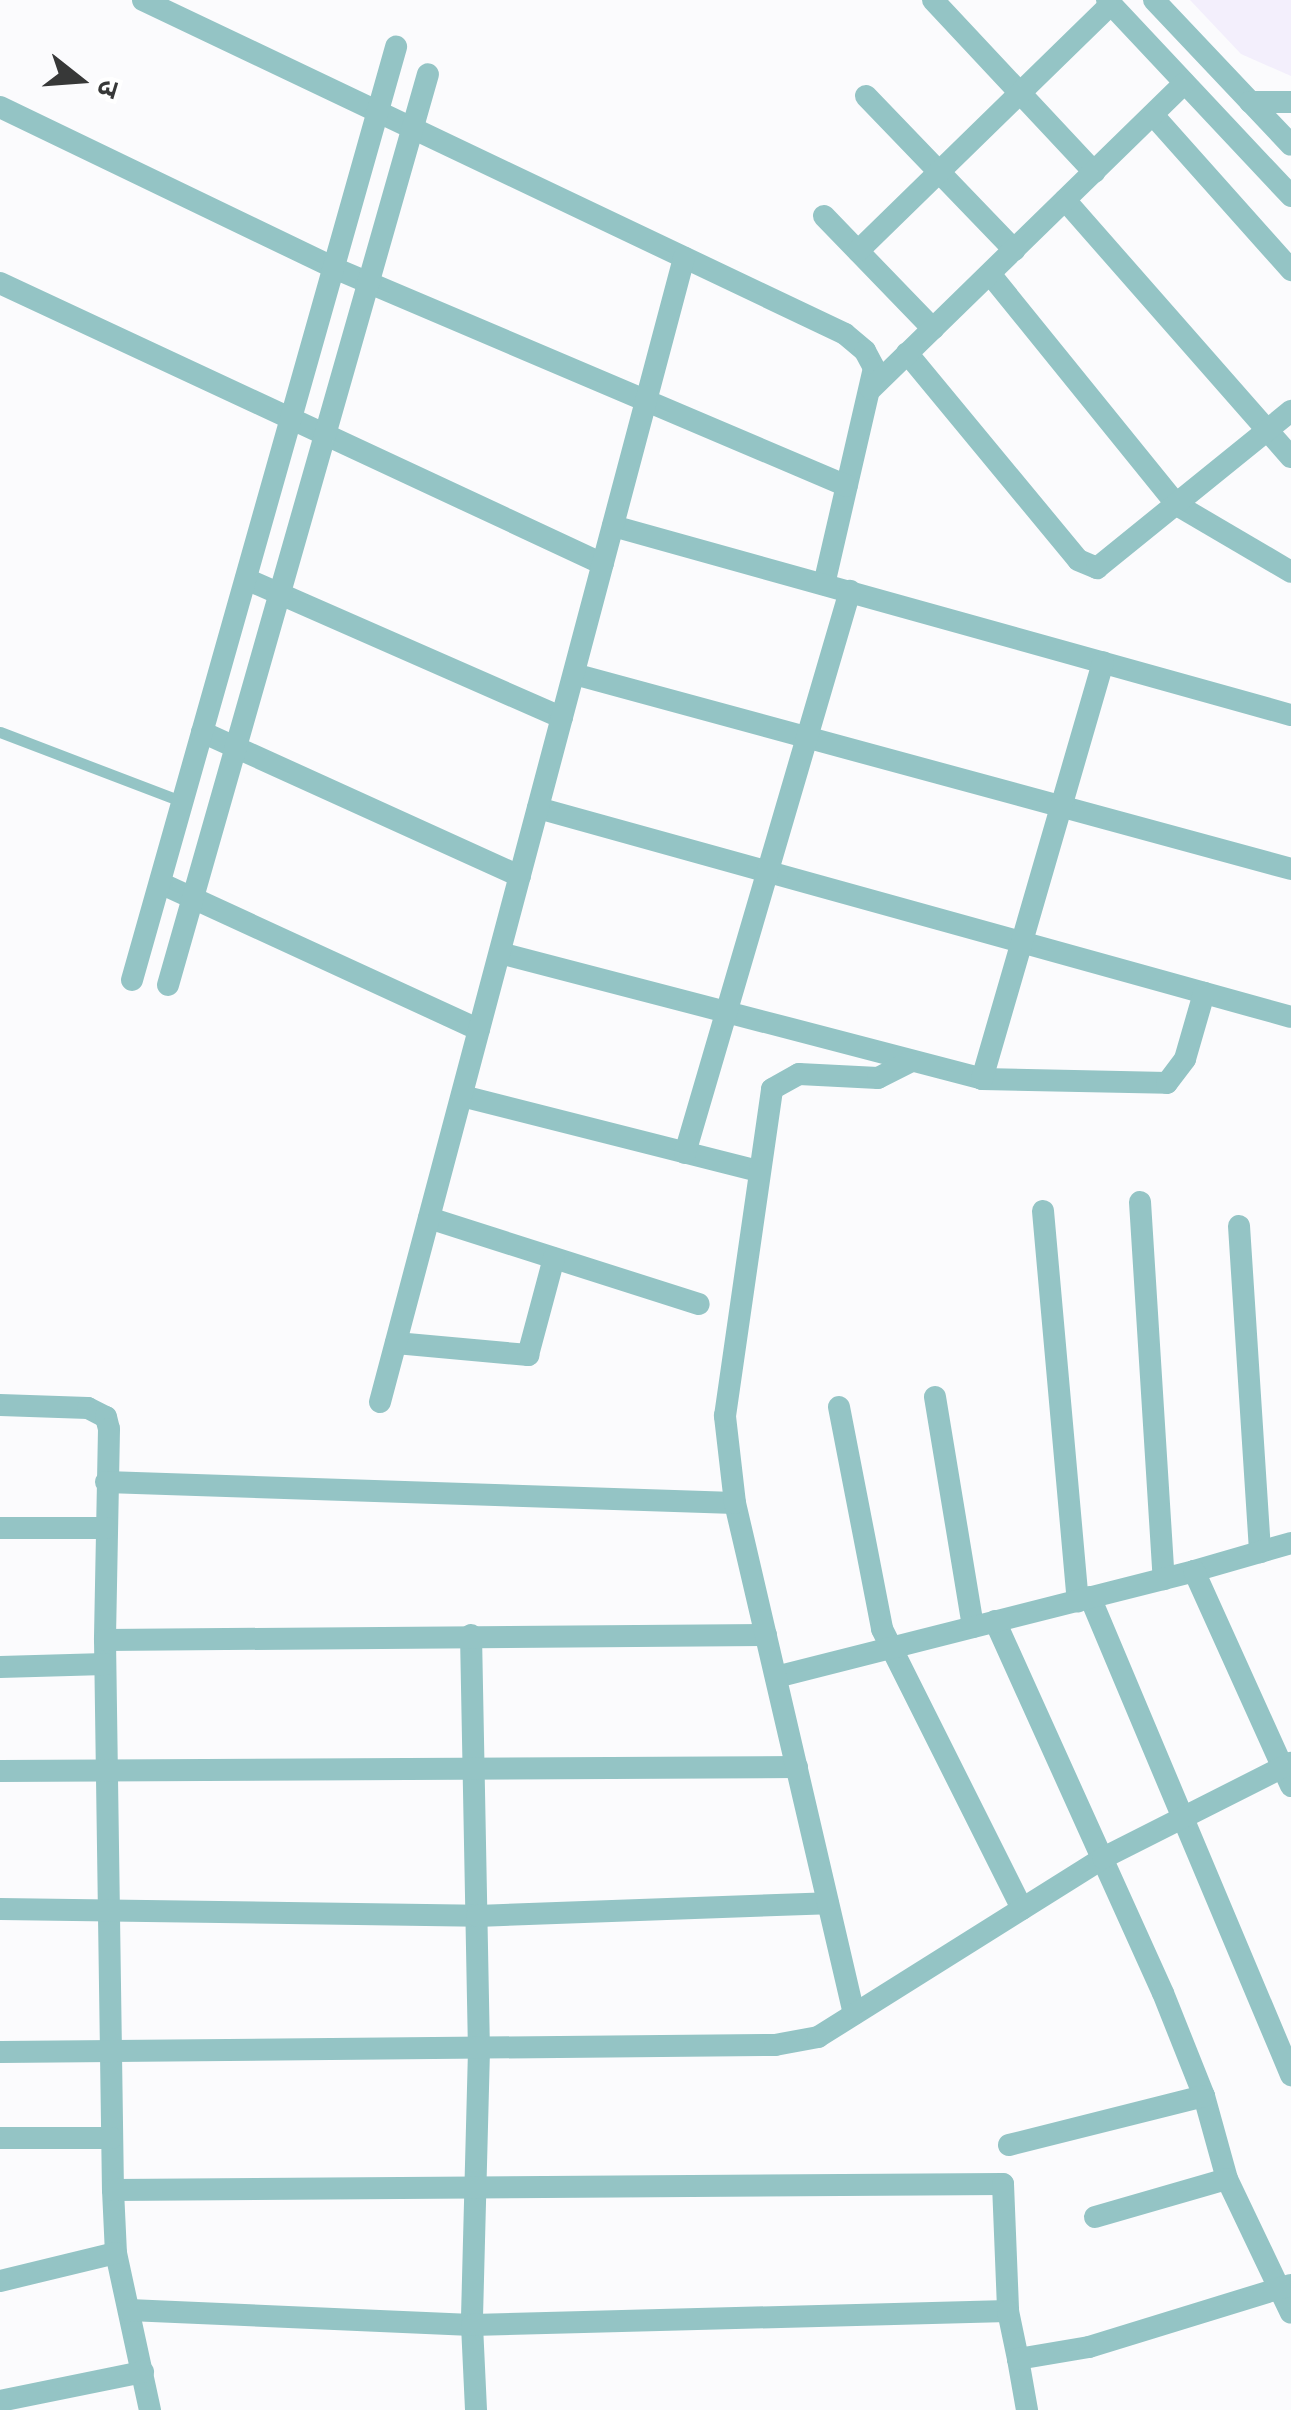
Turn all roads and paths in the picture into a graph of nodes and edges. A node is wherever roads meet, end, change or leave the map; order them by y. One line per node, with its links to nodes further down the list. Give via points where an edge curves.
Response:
1 (142, 0): 13 (street)
2 (933, 0): 8 (street)
3 (1154, 0): 10 (street)
4 (1109, 2): 7 (street); 8 (street)
5 (396, 47): 13 (street)
6 (428, 74): 15 (street)
7 (1185, 84): 14 (street); 19 (street)
8 (1020, 93): 17 (street); 18 (street)
9 (866, 96): 17 (street)
10 (1250, 102): 11 (street); 16 (street)
11 (1291, 102)
12 (0, 108): 25 (street)
13 (378, 113): 15 (street); 25 (street)
14 (1153, 115): 18 (street); 26 (street)
15 (412, 130): 24 (street); 29 (street)
16 (1291, 146)
17 (939, 172): 22 (street); 23 (street)
18 (1094, 172): 20 (street)
19 (1291, 196)
20 (1065, 200): 22 (street); 36 (street)
21 (824, 216): 23 (street)
22 (1014, 250): 27 (street)
23 (858, 251): 30 (street)
24 (684, 258): 32 (street, via 844,334 874,368); 33 (street)
25 (334, 268): 29 (street); 35 (street)
26 (1291, 270)
27 (990, 274): 30 (street); 40 (street)
28 (0, 282): 35 (street)
29 (369, 283): 33 (street); 37 (street)
30 (933, 328): 31 (street)
31 (908, 353): 32 (street); 40 (street, via 1086,567 1106,565)
32 (871, 389): 39 (street)
33 (646, 402): 39 (street); 41 (street)
34 (1291, 411): 36 (street)
35 (290, 423): 37 (street); 44 (street)
36 (1268, 430): 38 (street); 40 (street)
37 (324, 438): 42 (street); 47 (street)
38 (1291, 457)
39 (847, 486): 45 (street)
40 (1178, 506): 43 (street)
41 (613, 526): 42 (street); 45 (street)
42 (603, 564): 49 (street)
43 (1291, 572)
44 (246, 578): 47 (street); 53 (street)
45 (824, 584): 46 (street)
46 (850, 591): 48 (street); 54 (street)
47 (280, 594): 51 (street); 55 (street)
48 (1103, 662): 50 (street); 57 (street)
49 (574, 674): 51 (street); 54 (street)
50 (1291, 714)
51 (562, 718): 58 (street)
52 (0, 732): 56 (lane)
53 (202, 732): 55 (street); 56 (street)
54 (807, 737): 57 (street); 60 (street)
55 (236, 747): 61 (street); 63 (street)
56 (182, 802): 62 (street)
57 (1061, 806): 59 (street); 64 (street)
58 (538, 808): 60 (street); 61 (street)
59 (1291, 869)
60 (768, 872): 64 (street); 69 (street)
61 (520, 876): 65 (street)
62 (160, 883): 63 (street); 66 (street)
63 (193, 898): 67 (street); 71 (street)
64 (1022, 942): 68 (street); 73 (street)
65 (500, 953): 69 (street); 71 (street)
66 (132, 980)
67 (168, 985)
68 (1204, 993): 70 (street); 73 (street, via 1185,1059 1167,1082)
69 (726, 1013): 72 (street); 75 (street)
70 (1291, 1017)
71 (479, 1030): 74 (street)
72 (909, 1062): 73 (street); 76 (street, via 878,1078 783,1079 766,1101)
73 (982, 1079)
74 (462, 1096): 75 (street); 79 (street)
75 (685, 1153): 76 (street)
76 (758, 1172): 89 (street, via 725,1416)
77 (1140, 1202): 95 (street)
78 (1043, 1211): 96 (street)
79 (429, 1218): 81 (street); 83 (street)
80 (1239, 1226): 93 (street)
81 (554, 1258): 82 (street); 83 (street, via 528,1355)
82 (699, 1304)
83 (396, 1344): 85 (street)
84 (936, 1397): 97 (street)
85 (380, 1402)
86 (0, 1404): 88 (street, via 99,1412 109,1429)
87 (839, 1406): 100 (street, via 875,1608)
88 (106, 1482): 89 (street); 91 (street)
89 (735, 1504): 99 (street)
90 (0, 1528): 91 (street)
91 (106, 1528): 101 (street)
92 (1291, 1543): 93 (street)
93 (1260, 1552): 94 (street)
94 (1194, 1571): 95 (street); 108 (street)
95 (1164, 1578): 96 (street)
96 (1084, 1599): 97 (street); 109 (street)
97 (984, 1624): 100 (street); 110 (street)
98 (471, 1635): 99 (street); 101 (street); 105 (street)
99 (766, 1635): 103 (street)
100 (891, 1649): 103 (street); 113 (street)
101 (105, 1652): 102 (street); 106 (street)
102 (0, 1667)
103 (776, 1677): 104 (street)
104 (796, 1767): 105 (street); 111 (street)
105 (476, 1769): 106 (street); 115 (street)
106 (106, 1770): 107 (street); 114 (street)
107 (0, 1771)
108 (1288, 1772): 109 (street)
109 (1182, 1818): 110 (street); 120 (street)
110 (1103, 1858): 113 (street); 121 (street)
111 (828, 1903): 115 (street); 116 (street)
112 (0, 1909): 114 (street)
113 (1022, 1909): 116 (street)
114 (107, 1910): 115 (street); 119 (street)
115 (478, 1916): 117 (street)
116 (854, 2014): 117 (street, via 818,2036 776,2045)
117 (479, 2050): 119 (street); 126 (street)
118 (0, 2052): 119 (street)
119 (108, 2053): 123 (street)
120 (1291, 2076)
121 (1204, 2096): 124 (street); 125 (street)
122 (0, 2138): 123 (street)
123 (111, 2138): 127 (street)
124 (1009, 2145)
125 (1227, 2179): 128 (street); 131 (street)
126 (476, 2188): 127 (street); 133 (street, via 1003,2184); 135 (street)
127 (113, 2190): 129 (street)
128 (1095, 2217)
129 (116, 2253): 130 (street); 132 (street)
130 (0, 2281)
131 (1285, 2287): 134 (street); 136 (street, via 1090,2346)
132 (130, 2310): 135 (street); 137 (street)
133 (1008, 2311): 135 (street); 136 (street)
134 (1291, 2313)
135 (472, 2324): 140 (street)
136 (1018, 2359): 141 (street)
137 (143, 2372): 138 (street); 139 (street)
138 (0, 2401)
139 (150, 2410)
140 (476, 2410)
141 (1027, 2410)

